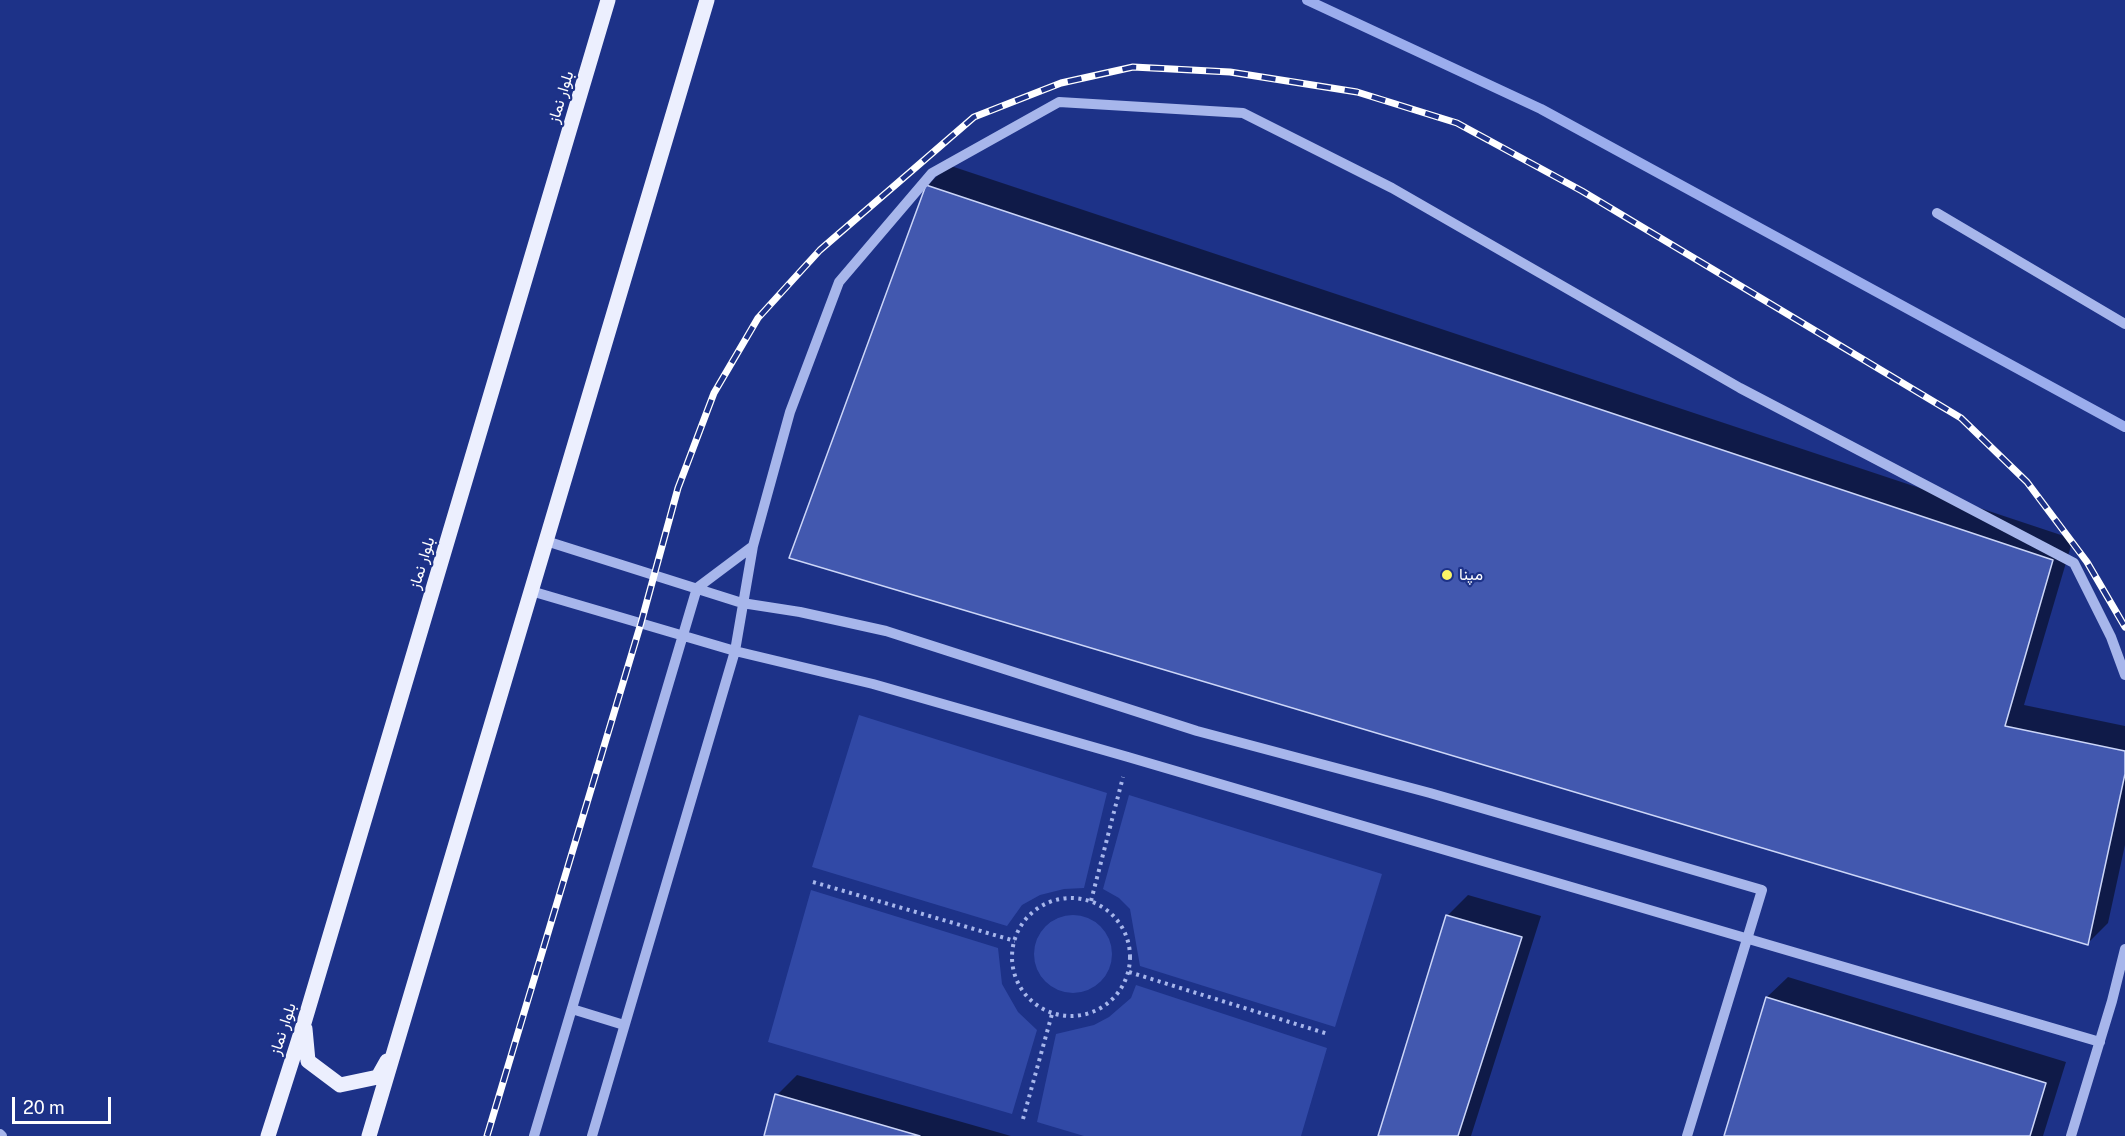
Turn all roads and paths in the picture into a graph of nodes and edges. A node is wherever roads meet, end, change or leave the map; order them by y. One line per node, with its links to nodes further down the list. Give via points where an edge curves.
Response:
1 (608, 0): 22 (main road, بلوار نماز)
2 (707, 0): 5 (main road)
3 (1937, 213): 4 (lane)
4 (2125, 324)
5 (546, 541): 7 (lane); 8 (main road)
6 (753, 546): 7 (lane); 9 (lane); 12 (lane, via 790,412 839,282 932,173 1059,102 1243,112 1392,188 1740,388 2074,563 2111,637)
7 (698, 588): 9 (lane); 10 (lane)
8 (531, 591): 10 (lane); 26 (main road)
9 (742, 603): 11 (lane); 16 (lane, via 886,631 1197,731 1430,793 1762,890)
10 (683, 636): 11 (lane); 20 (lane)
11 (735, 651): 13 (lane, via 873,684); 23 (lane)
12 (2125, 675)
13 (1128, 758): 15 (path); 16 (lane)
14 (813, 882): 17 (path)
15 (1091, 901): 17 (path, via 1061,898 1042,905 1027,917); 19 (path, via 1115,916 1126,933 1131,952)
16 (1748, 938): 25 (lane); 32 (lane)
17 (1015, 941): 21 (path, via 1011,952 1013,972 1021,990)
18 (2125, 949): 25 (lane)
19 (1129, 972): 21 (path, via 1108,1005 1090,1014); 24 (path)
20 (572, 1009): 23 (lane); 30 (lane)
21 (1052, 1014): 27 (path)
22 (304, 1023): 26 (main road, via 308,1061 340,1085 378,1077); 28 (main road, بلوار نماز)
23 (624, 1025): 31 (lane)
24 (1328, 1034)
25 (2100, 1042): 33 (lane)
26 (397, 1044): 29 (main road)
27 (1023, 1119)
28 (268, 1136)
29 (369, 1136)
30 (534, 1136)
31 (592, 1136)
32 (1687, 1136)
33 (2071, 1136)

